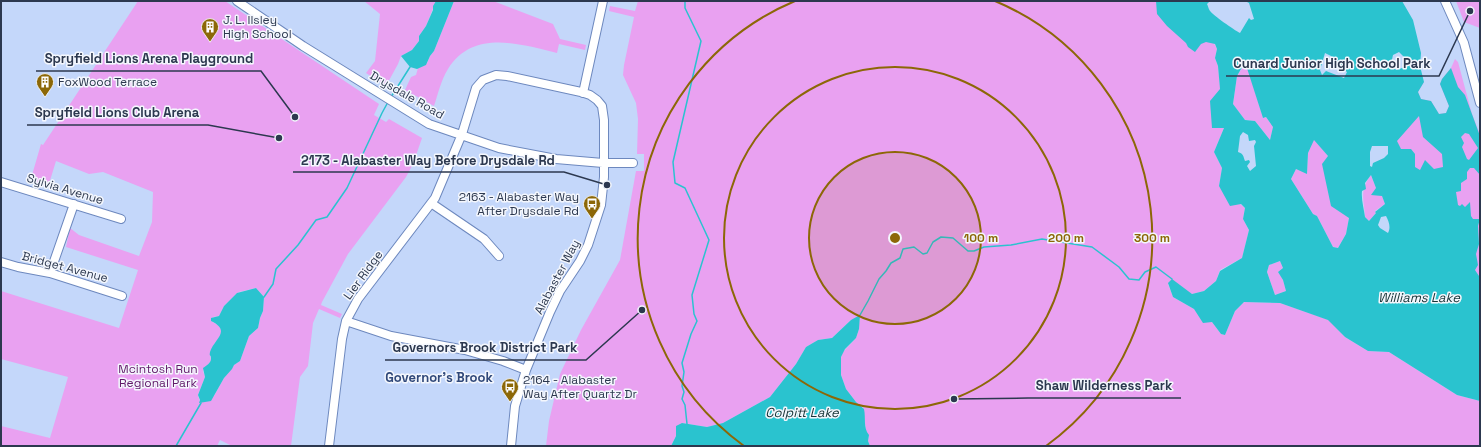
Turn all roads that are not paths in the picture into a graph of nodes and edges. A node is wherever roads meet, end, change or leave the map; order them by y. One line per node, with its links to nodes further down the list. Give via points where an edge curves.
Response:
1 (237, 1): 4 (street, Drysdale Road)
2 (603, 1): 5 (street)
3 (1445, 1): 6 (street, via 1464,43)
4 (248, 4): 7 (street, Drysdale Road, via 302,46 406,111 429,124)
5 (583, 93): 7 (street, Lier Ridge, via 507,76 491,76 476,88); 8 (street, Alabaster Way, via 597,100 603,110)
6 (1480, 103)
7 (462, 134): 8 (street, Drysdale Road, via 506,149 556,159); 12 (street, Lier Ridge)
8 (603, 163): 9 (street, Drysdale Road); 19 (street, Alabaster Way, via 601,205 596,225 580,261 550,312)
9 (633, 163)
10 (1, 182): 11 (street, Sylvia Avenue)
11 (74, 204): 13 (street, Sylvia Avenue); 16 (street)
12 (431, 204): 14 (street, via 484,239); 18 (street, Lier Ridge, via 358,299)
13 (121, 219)
14 (499, 256)
15 (1, 262): 16 (street, Bridget Avenue)
16 (50, 273): 17 (street, Bridget Avenue)
17 (122, 296)
18 (346, 321): 19 (street, via 390,336 503,360); 20 (street, Lier Ridge, via 336,377)
19 (526, 370): 21 (street, Alabaster Way, via 514,406)
20 (329, 446)
21 (511, 446)

